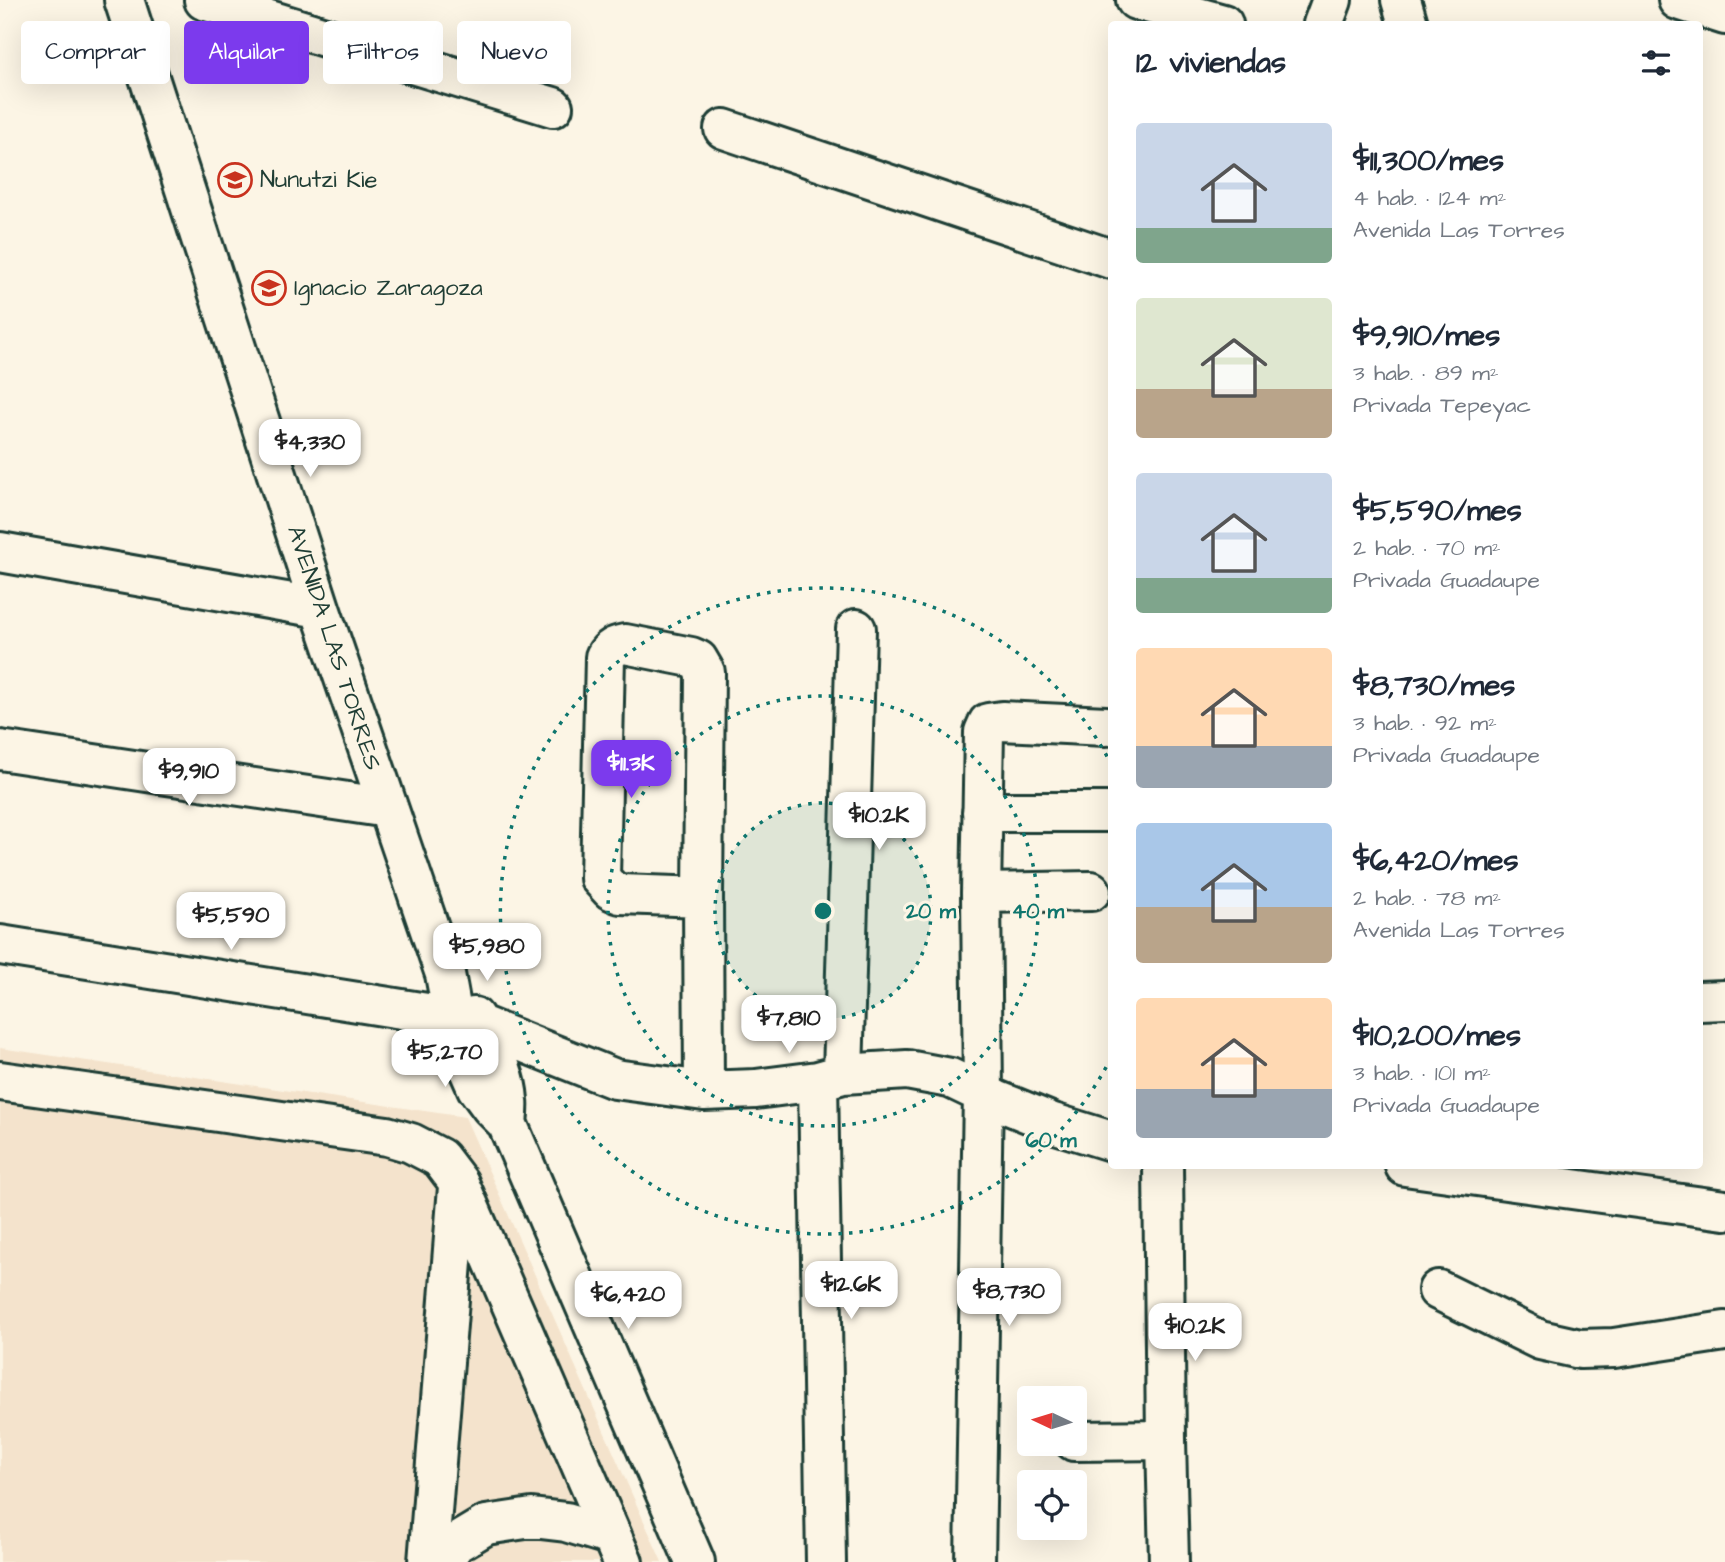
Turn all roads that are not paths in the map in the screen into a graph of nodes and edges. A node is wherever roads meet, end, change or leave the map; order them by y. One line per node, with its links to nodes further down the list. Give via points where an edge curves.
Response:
1 (124, 0): 15 (street, AVENIDA LAS TORRES)
2 (204, 0): 11 (street)
3 (1136, 0): 8 (street)
4 (1332, 0): 9 (street)
5 (1401, 0): 10 (street)
6 (1678, 0): 7 (street)
7 (1725, 15)
8 (1212, 21)
9 (1324, 21)
10 (1407, 21)
11 (553, 107)
12 (724, 129): 13 (street)
13 (1108, 258)
14 (0, 552): 15 (street)
15 (320, 608): 19 (street, AVENIDA LAS TORRES)
16 (856, 629): 29 (street)
17 (1106, 726): 20 (street, via 988,723)
18 (0, 750): 19 (street)
19 (388, 808): 28 (street, AVENIDA LAS TORRES, via 445,974)
20 (982, 811): 21 (street); 23 (street)
21 (1106, 812)
22 (1091, 891): 23 (street)
23 (981, 893): 32 (street)
24 (703, 897): 24 (street, via 620,894 600,878 605,657 616,646 691,657 705,672); 31 (street)
25 (0, 945): 28 (street)
26 (1725, 1000): 27 (street)
27 (1703, 1001)
28 (466, 1021): 31 (street, via 615,1079); 45 (street, AVENIDA LAS TORRES, via 494,1052 509,1102 507,1123)
29 (830, 1078): 31 (street); 32 (street, via 907,1070 950,1078); 46 (street)
30 (0, 1081): 36 (street, via 387,1136 440,1158)
31 (704, 1091)
32 (983, 1094): 33 (street); 47 (street)
33 (1108, 1140)
34 (1163, 1169): 40 (street)
35 (1427, 1169): 37 (street)
36 (459, 1183): 42 (street); 43 (street)
37 (1725, 1210)
38 (1438, 1290): 39 (street, via 1540,1340 1580,1349)
39 (1725, 1331)
40 (1166, 1440): 41 (street); 48 (street)
41 (1087, 1441)
42 (618, 1549): 44 (street, via 566,1522 532,1518 486,1524 456,1543)
43 (428, 1562)
44 (441, 1562)
45 (695, 1562)
46 (826, 1562)
47 (975, 1562)
48 (1169, 1562)

